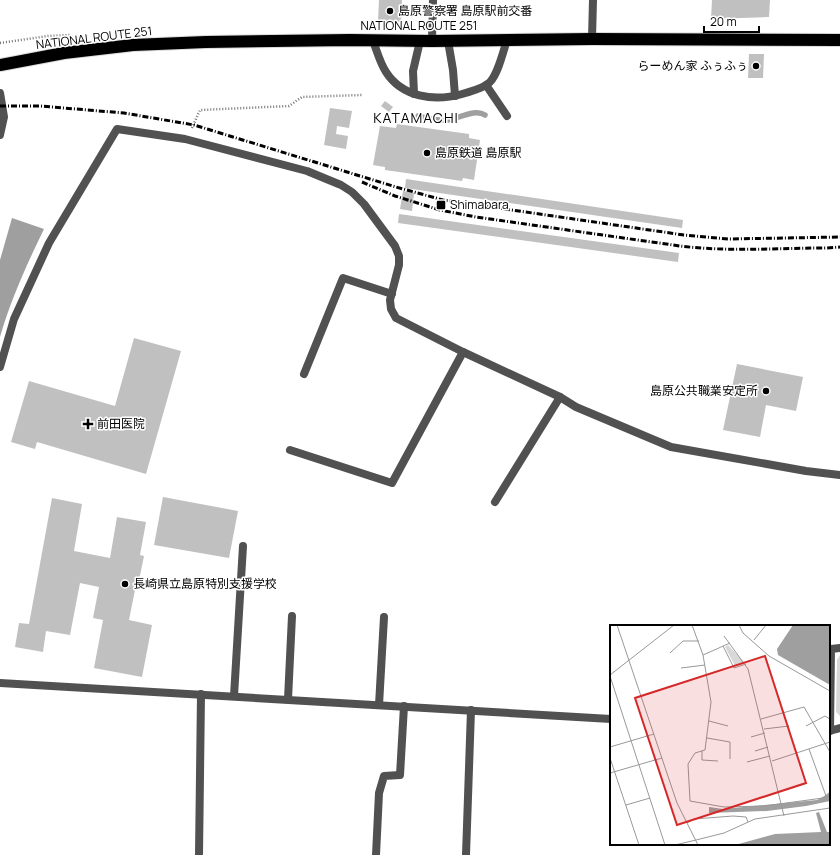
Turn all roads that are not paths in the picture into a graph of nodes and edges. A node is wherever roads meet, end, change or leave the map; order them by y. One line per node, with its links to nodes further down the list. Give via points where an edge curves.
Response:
1 (433, 0): 7 (street)
2 (593, 0): 3 (street)
3 (592, 39): 4 (highway, NATIONAL ROUTE 251); 5 (highway, NATIONAL ROUTE 251)
4 (507, 40): 8 (highway, NATIONAL ROUTE 251); 10 (street, via 495,76)
5 (840, 40)
6 (373, 41): 7 (highway, NATIONAL ROUTE 251); 9 (highway, NATIONAL ROUTE 251, via 133,45 64,53); 12 (street, via 386,72 400,88)
7 (426, 41): 8 (highway, NATIONAL ROUTE 251); 12 (street, via 413,71)
8 (448, 41): 13 (street)
9 (0, 65)
10 (486, 85): 13 (street); 14 (street)
11 (0, 93): 15 (street, via 4,117)
12 (414, 94): 13 (street, via 425,97)
13 (455, 96)
14 (507, 116)
15 (0, 135)
16 (392, 294): 17 (street, via 391,309 396,318); 18 (street, via 399,265 395,246 364,204 341,185 307,171 185,139 117,129 49,243 14,319); 19 (street, via 343,278)
17 (463, 352): 20 (street); 21 (street, via 392,483)
18 (0, 367)
19 (304, 374)
20 (560, 397): 22 (street, via 576,407 671,447); 23 (street)
21 (290, 450)
22 (840, 475)
23 (495, 502)
24 (243, 546): 31 (street)
25 (292, 616): 32 (street)
26 (384, 617): 33 (street)
27 (840, 648): 29 (street, via 831,649)
28 (0, 683): 30 (street)
29 (830, 690)
30 (201, 694): 31 (street); 39 (street)
31 (234, 696): 32 (street)
32 (288, 699): 33 (street)
33 (378, 705): 34 (street)
34 (404, 706): 35 (street); 40 (street, via 400,775 384,776 379,794)
35 (471, 710): 36 (street); 41 (street)
36 (610, 719)
37 (840, 728): 38 (street)
38 (830, 731)
39 (199, 855)
40 (376, 855)
41 (466, 855)

